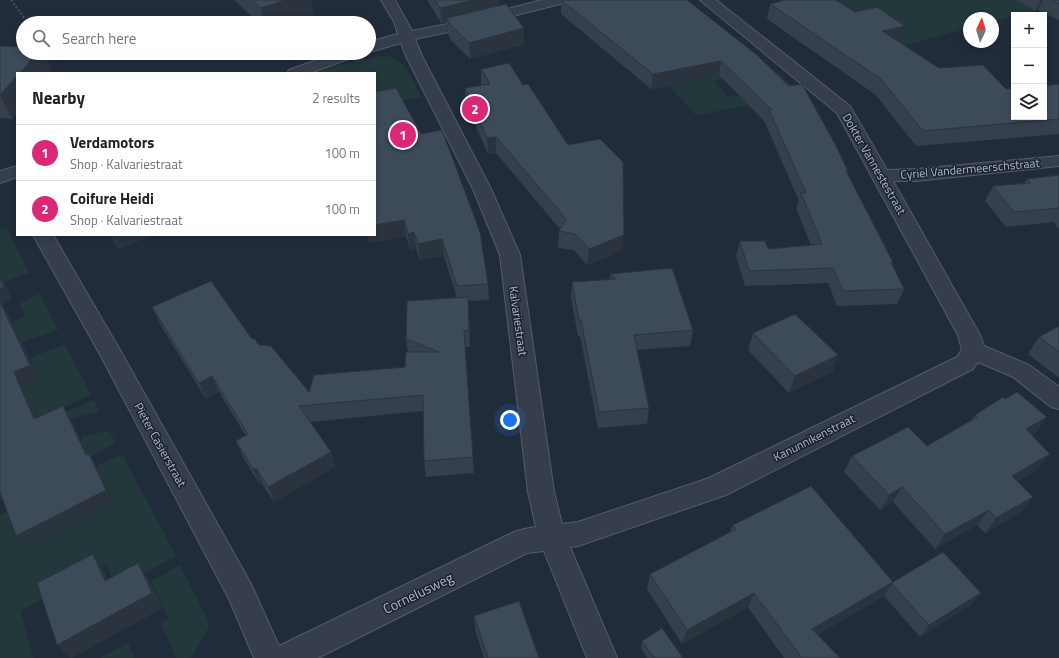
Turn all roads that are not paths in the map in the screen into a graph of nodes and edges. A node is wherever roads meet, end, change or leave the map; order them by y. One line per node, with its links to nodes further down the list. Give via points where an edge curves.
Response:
1 (388, 0): 4 (street, Kalvariestraat, via 401,22)
2 (559, 0): 4 (street)
3 (707, 0): 9 (street, Dokter Vannestestraat, via 844,110)
4 (406, 37): 5 (street); 13 (street, Kalvariestraat, via 482,189 510,255 541,492)
5 (376, 45)
6 (332, 60): 7 (street)
7 (298, 72)
8 (1059, 161): 9 (street, Cyriel Vandermeerschstraat)
9 (882, 176): 11 (street, Dokter Vannestestraat, via 969,335)
10 (44, 236): 14 (street, Pieter Casierstraat, via 242,593)
11 (974, 351): 12 (street, via 1021,371); 13 (street, Kanunnikenstraat, via 965,363 717,487 578,534)
12 (1059, 400)
13 (552, 536): 15 (street, Cornelusweg, via 524,541); 16 (street, Kalvariestraat)
14 (269, 658)
15 (286, 658)
16 (602, 658)

